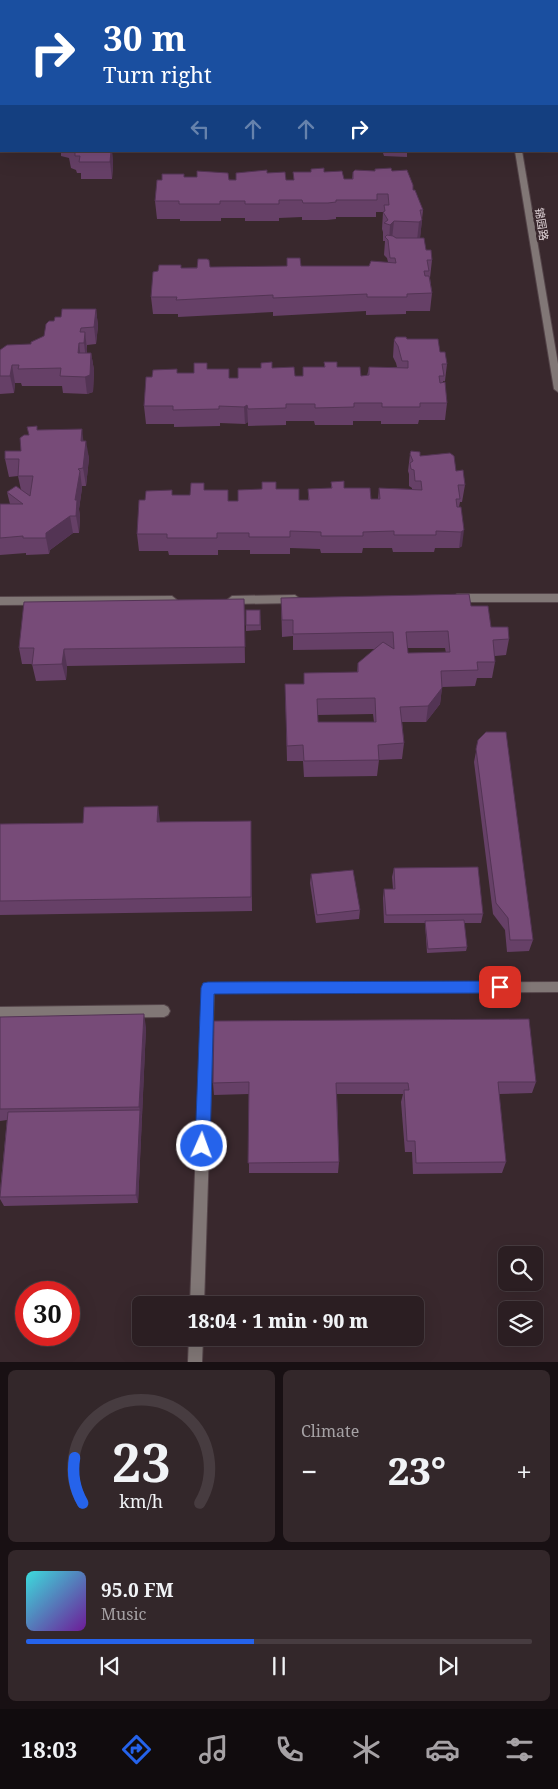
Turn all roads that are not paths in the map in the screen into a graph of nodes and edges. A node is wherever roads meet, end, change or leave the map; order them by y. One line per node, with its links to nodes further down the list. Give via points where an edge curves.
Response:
1 (518, 152): 2 (street, 锦园路)
2 (558, 389)
3 (448, 598): 4 (street)
4 (558, 598)
5 (309, 599): 7 (street)
6 (179, 600): 8 (street)
7 (219, 600)
8 (0, 601)
9 (558, 987): 12 (street, via 208,988)
10 (164, 1011): 11 (street)
11 (0, 1013)
12 (197, 1296)
13 (196, 1346): 14 (street)
14 (195, 1362)

